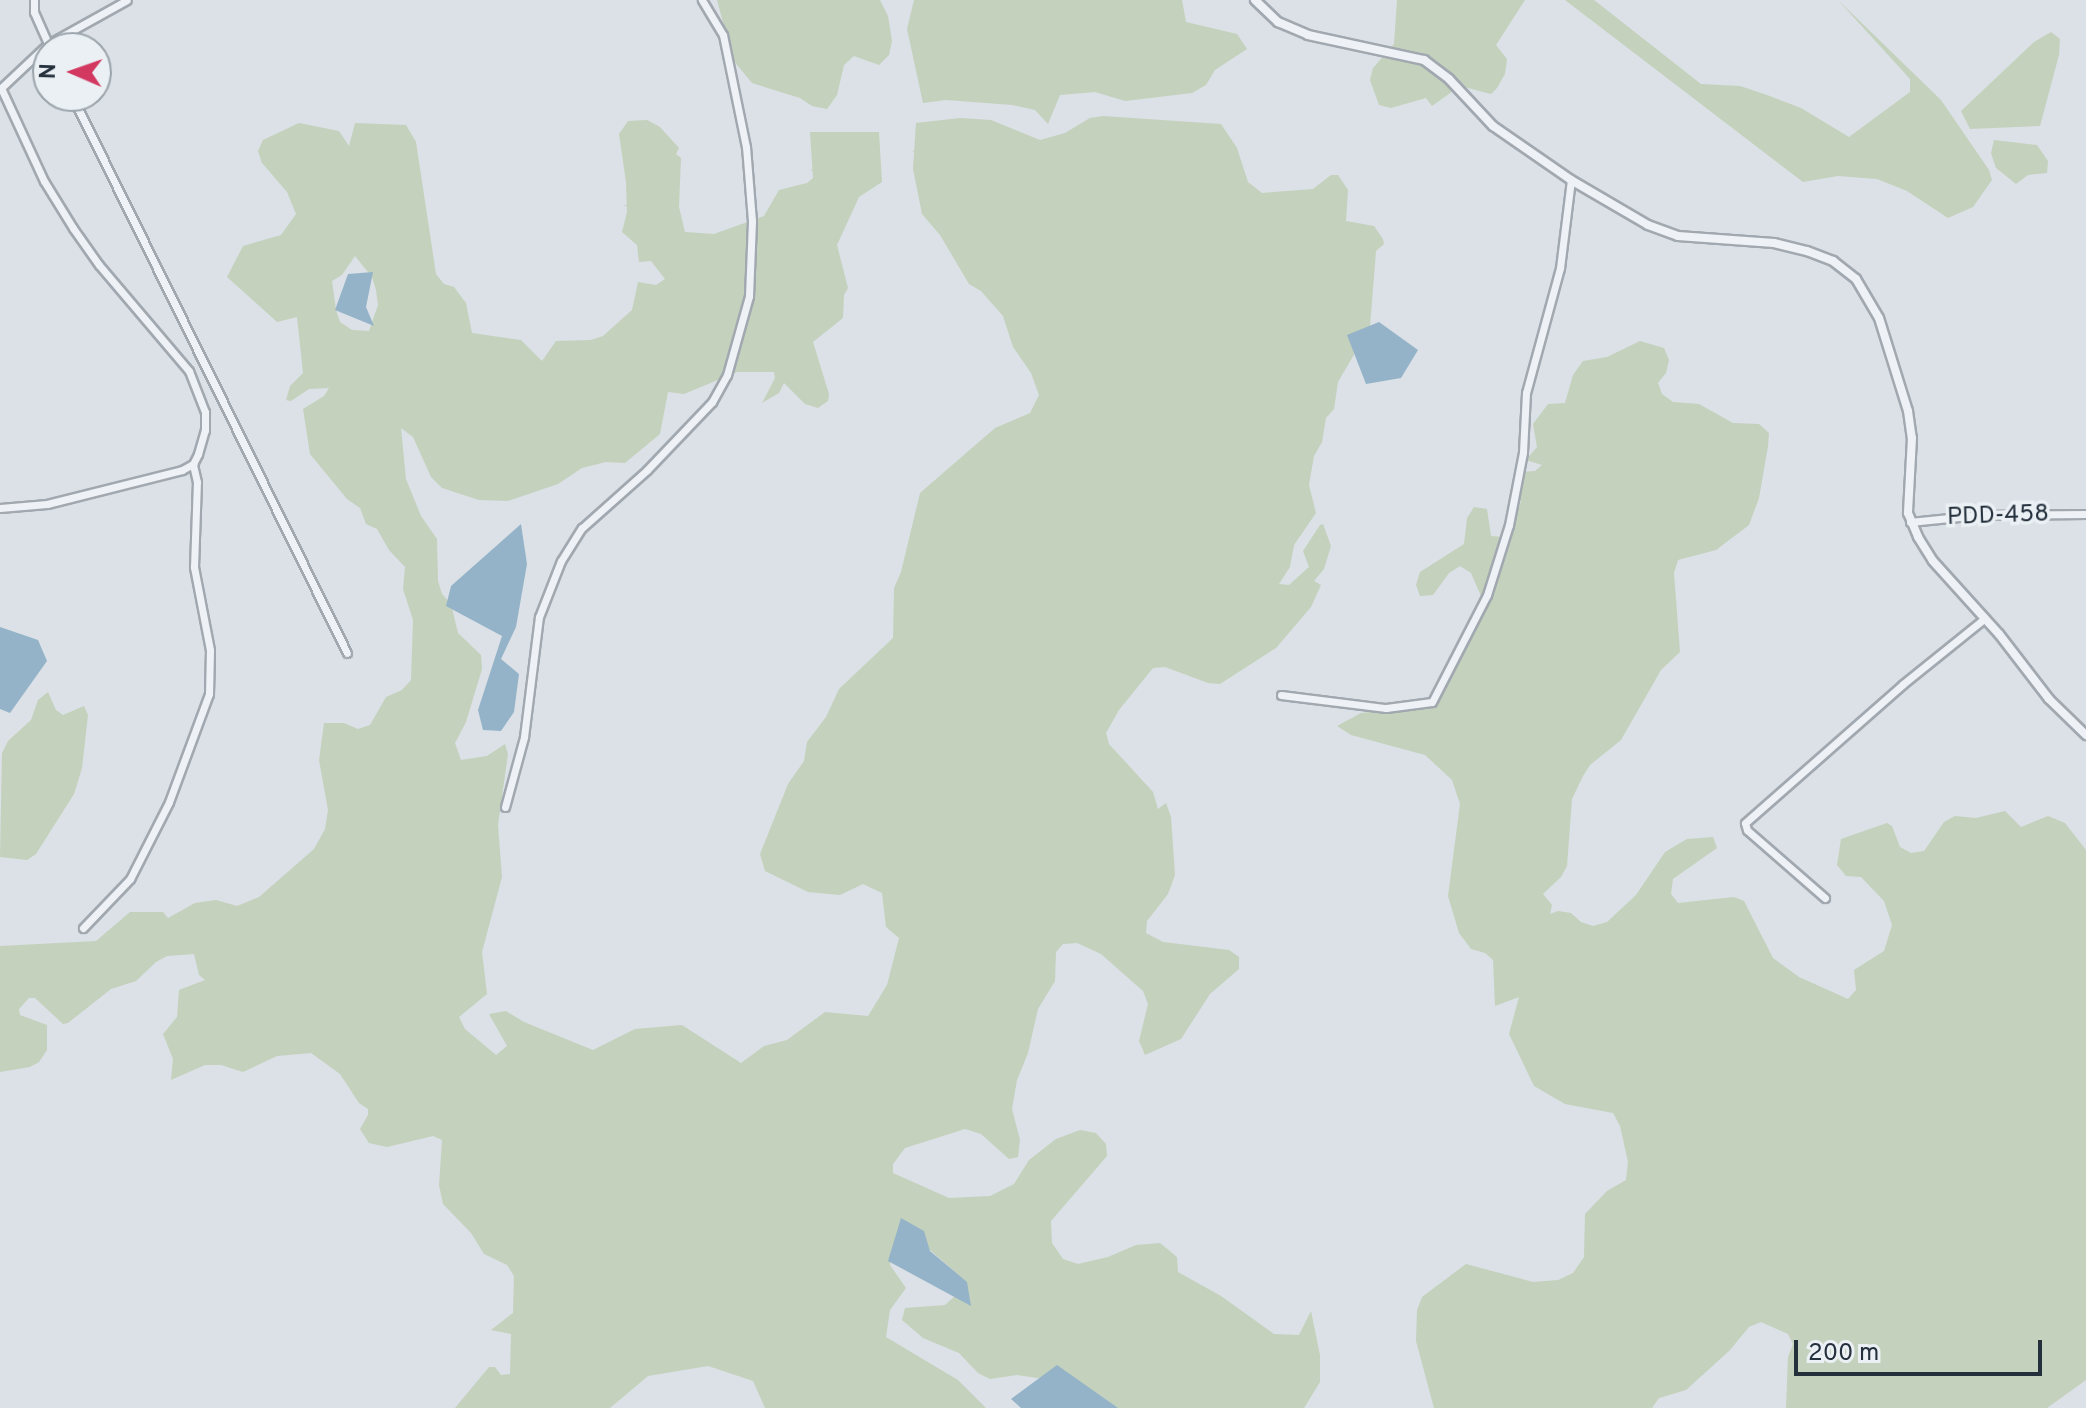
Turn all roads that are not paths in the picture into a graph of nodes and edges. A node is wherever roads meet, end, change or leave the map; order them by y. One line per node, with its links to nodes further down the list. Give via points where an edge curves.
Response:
1 (34, 0): 5 (street)
2 (127, 0): 6 (street)
3 (702, 0): 19 (street, via 723,35 746,147 752,221 749,296 727,375 712,402 582,528 561,561 539,617 524,737)
4 (1255, 0): 10 (street, via 1278,22 1308,35 1424,60 1493,126)
5 (43, 32)
6 (73, 32)
7 (32, 61): 8 (street)
8 (1, 89): 11 (street, via 44,181 73,228 189,371 205,412 205,430)
9 (80, 112): 16 (street)
10 (1571, 180): 14 (street, via 1667,233 1796,249 1833,261 1856,279 1879,318 1908,411); 17 (street, via 1560,268 1526,393 1523,452 1509,525 1487,595 1432,702 1386,708)
11 (193, 464): 12 (street, via 47,504); 21 (street, via 194,567 210,650 209,694 169,802 130,879)
12 (0, 508)
13 (2086, 514): 14 (street, PDD-458 / PDD-458)
14 (1910, 522): 15 (street, via 1933,561)
15 (1985, 618): 18 (street, via 2049,699); 20 (street, via 1745,823)
16 (347, 653)
17 (1281, 695)
18 (2086, 735)
19 (505, 807)
20 (1825, 898)
21 (83, 928)

